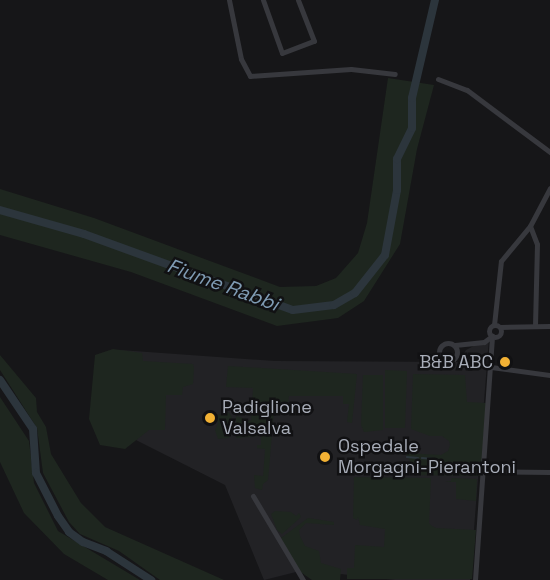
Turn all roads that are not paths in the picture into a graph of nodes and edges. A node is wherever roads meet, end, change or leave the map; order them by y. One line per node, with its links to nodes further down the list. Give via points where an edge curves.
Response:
1 (229, 0): 4 (street, via 241,59 250,76 351,69)
2 (263, 0): 3 (street, via 282,53 314,41)
3 (298, 0)
4 (395, 74)
5 (438, 79): 6 (street, via 467,90)
6 (550, 152)
7 (550, 188): 8 (street)
8 (530, 226): 9 (street); 10 (street)
9 (524, 234): 10 (street); 13 (street, via 499,267)
10 (534, 236): 11 (street)
11 (535, 326): 12 (street); 13 (street)
12 (550, 326)
13 (495, 332): 14 (street, via 481,341); 15 (street)
14 (456, 348)
15 (491, 367): 16 (street); 17 (street)
16 (550, 375)
17 (483, 471): 18 (street); 21 (street)
18 (550, 472)
19 (253, 496): 20 (street)
20 (303, 580)
21 (475, 580)

